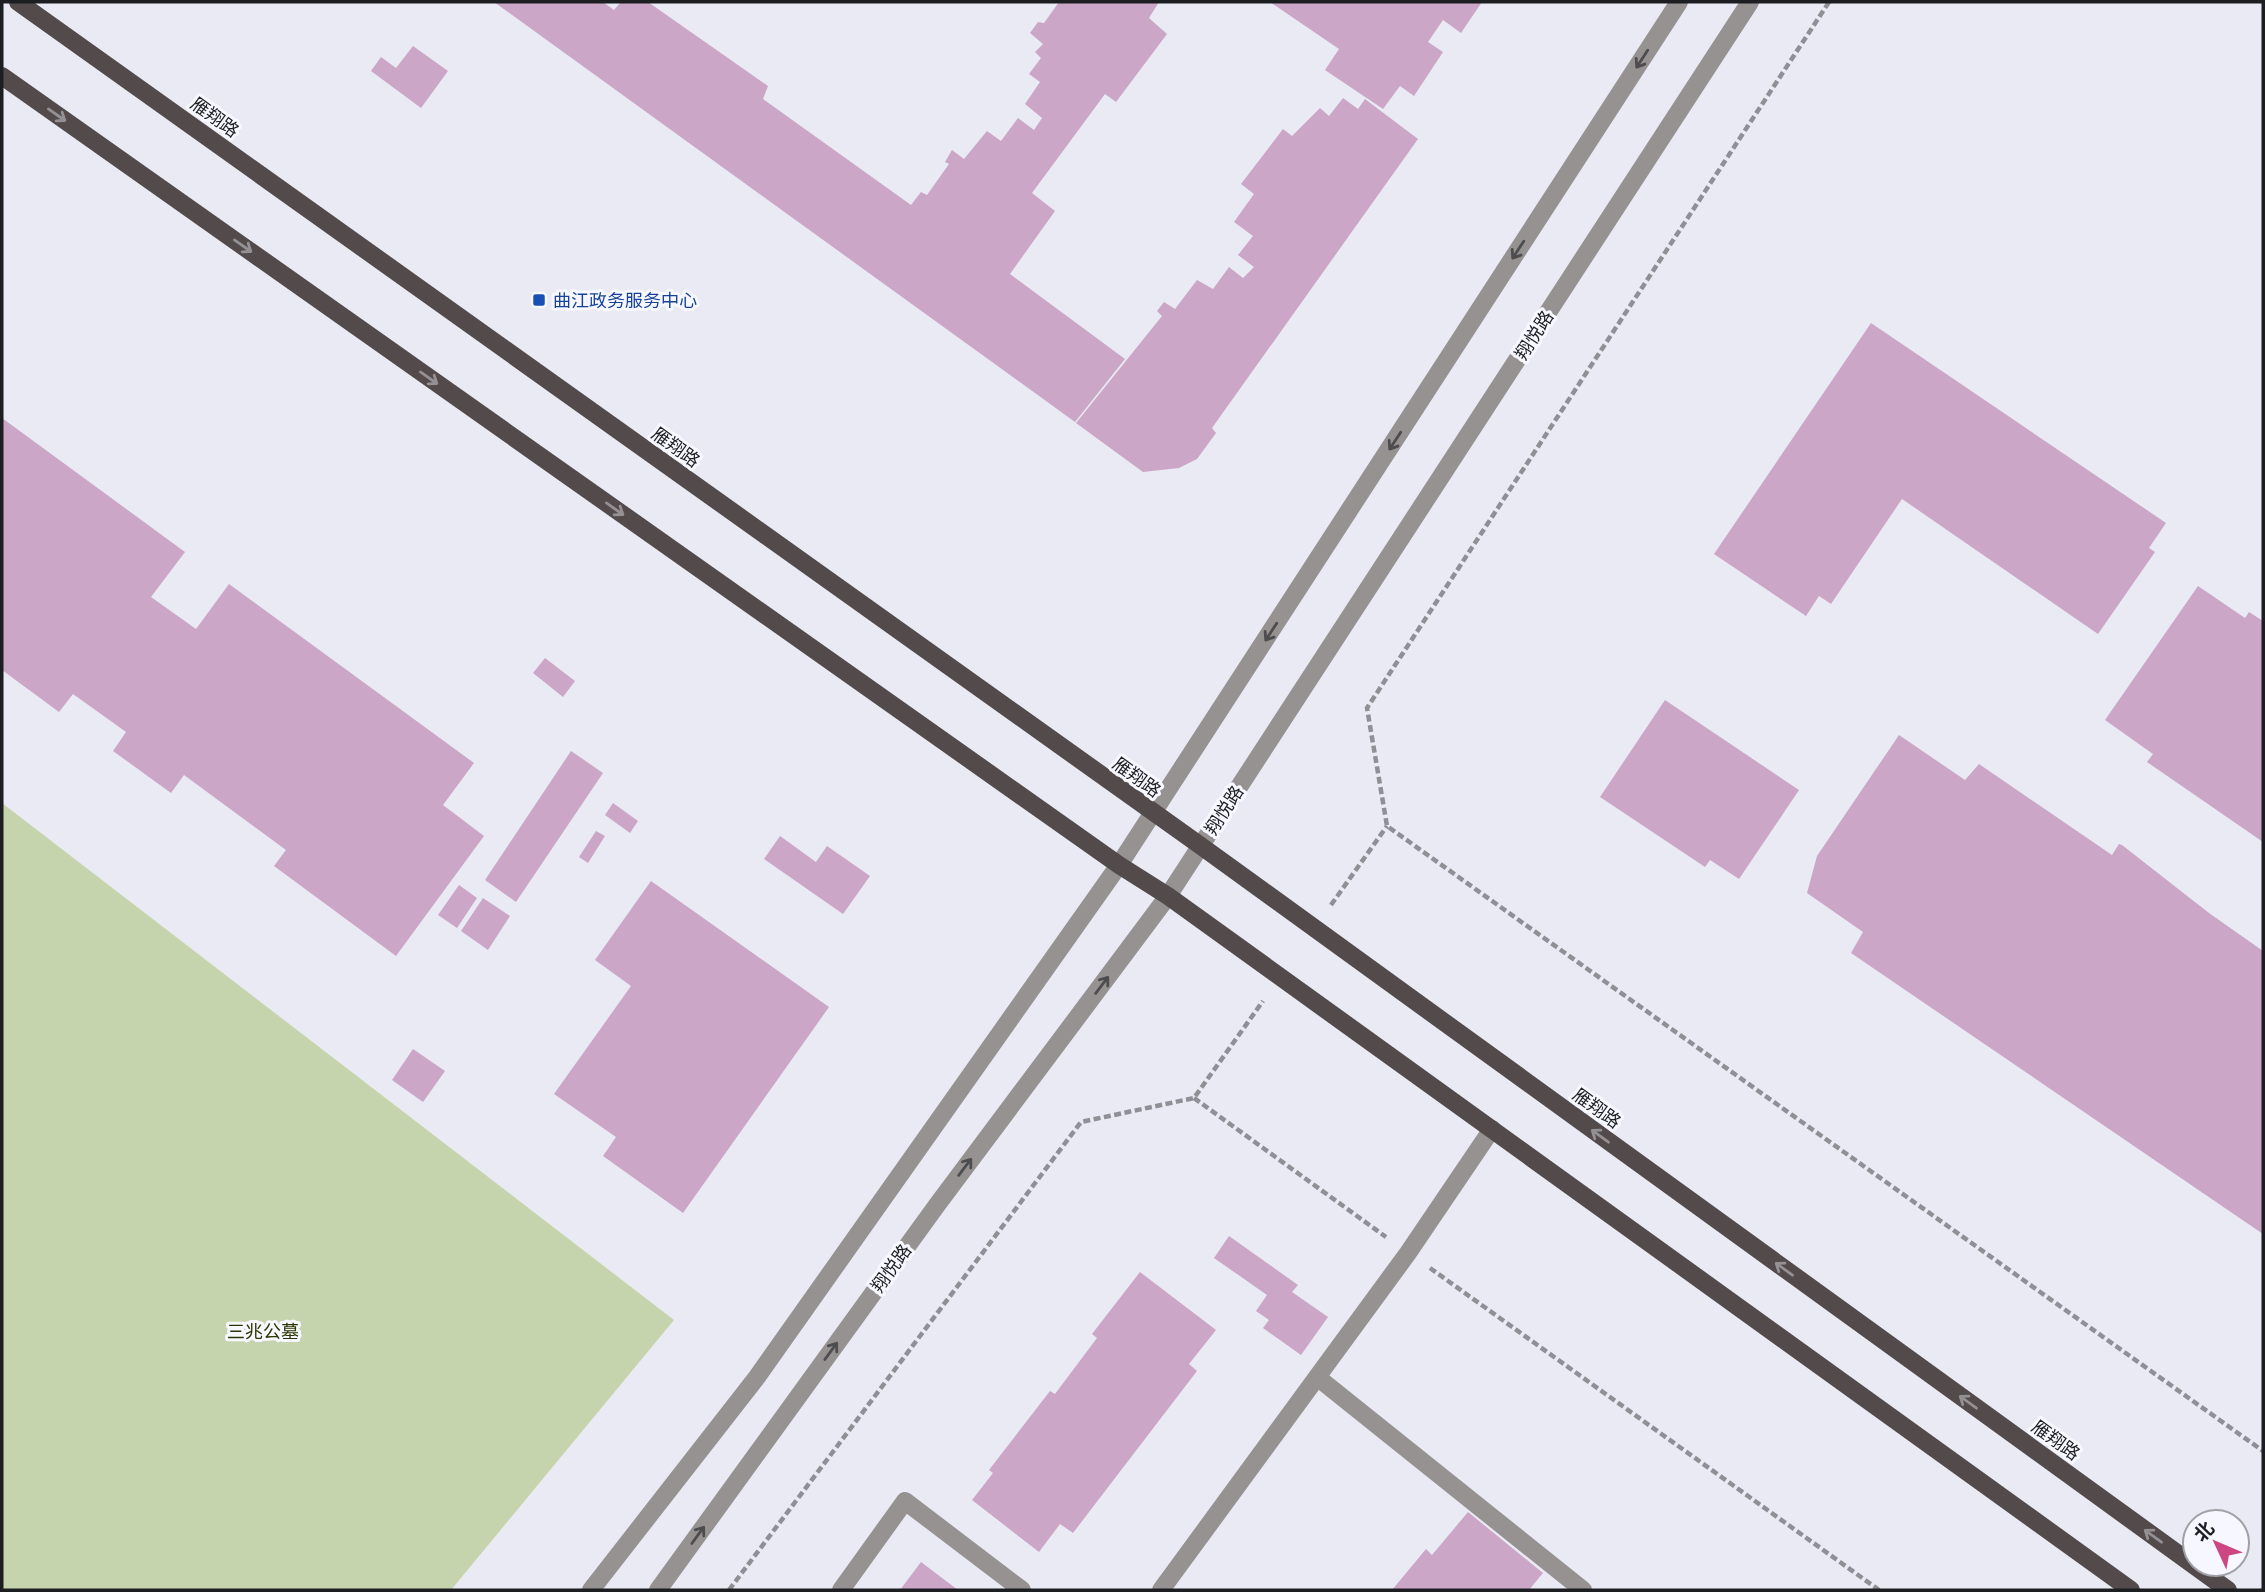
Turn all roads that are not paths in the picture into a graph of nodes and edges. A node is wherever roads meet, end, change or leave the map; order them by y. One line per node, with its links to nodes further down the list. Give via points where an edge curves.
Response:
1 (18, 2): 5 (main road, 雁翔路)
2 (1679, 2): 5 (street, one-way to 5)
3 (1750, 2): 6 (street, 翔悦路)
4 (2, 76): 7 (main road, one-way to 7)
5 (1153, 814): 6 (main road, 雁翔路); 7 (street)
6 (1201, 846): 8 (street, 翔悦路); 18 (main road, 雁翔路, one-way to 6)
7 (1119, 865): 8 (main road); 11 (street, via 757,1377)
8 (1168, 896): 9 (main road); 12 (street, 翔悦路, one-way to 8)
9 (1492, 1129): 10 (street); 17 (main road)
10 (1317, 1377): 15 (street); 16 (street)
11 (591, 1590)
12 (658, 1590)
13 (841, 1590): 14 (street, via 905,1501)
14 (1022, 1590)
15 (1161, 1590)
16 (1583, 1590)
17 (2132, 1590)
18 (2228, 1590)

